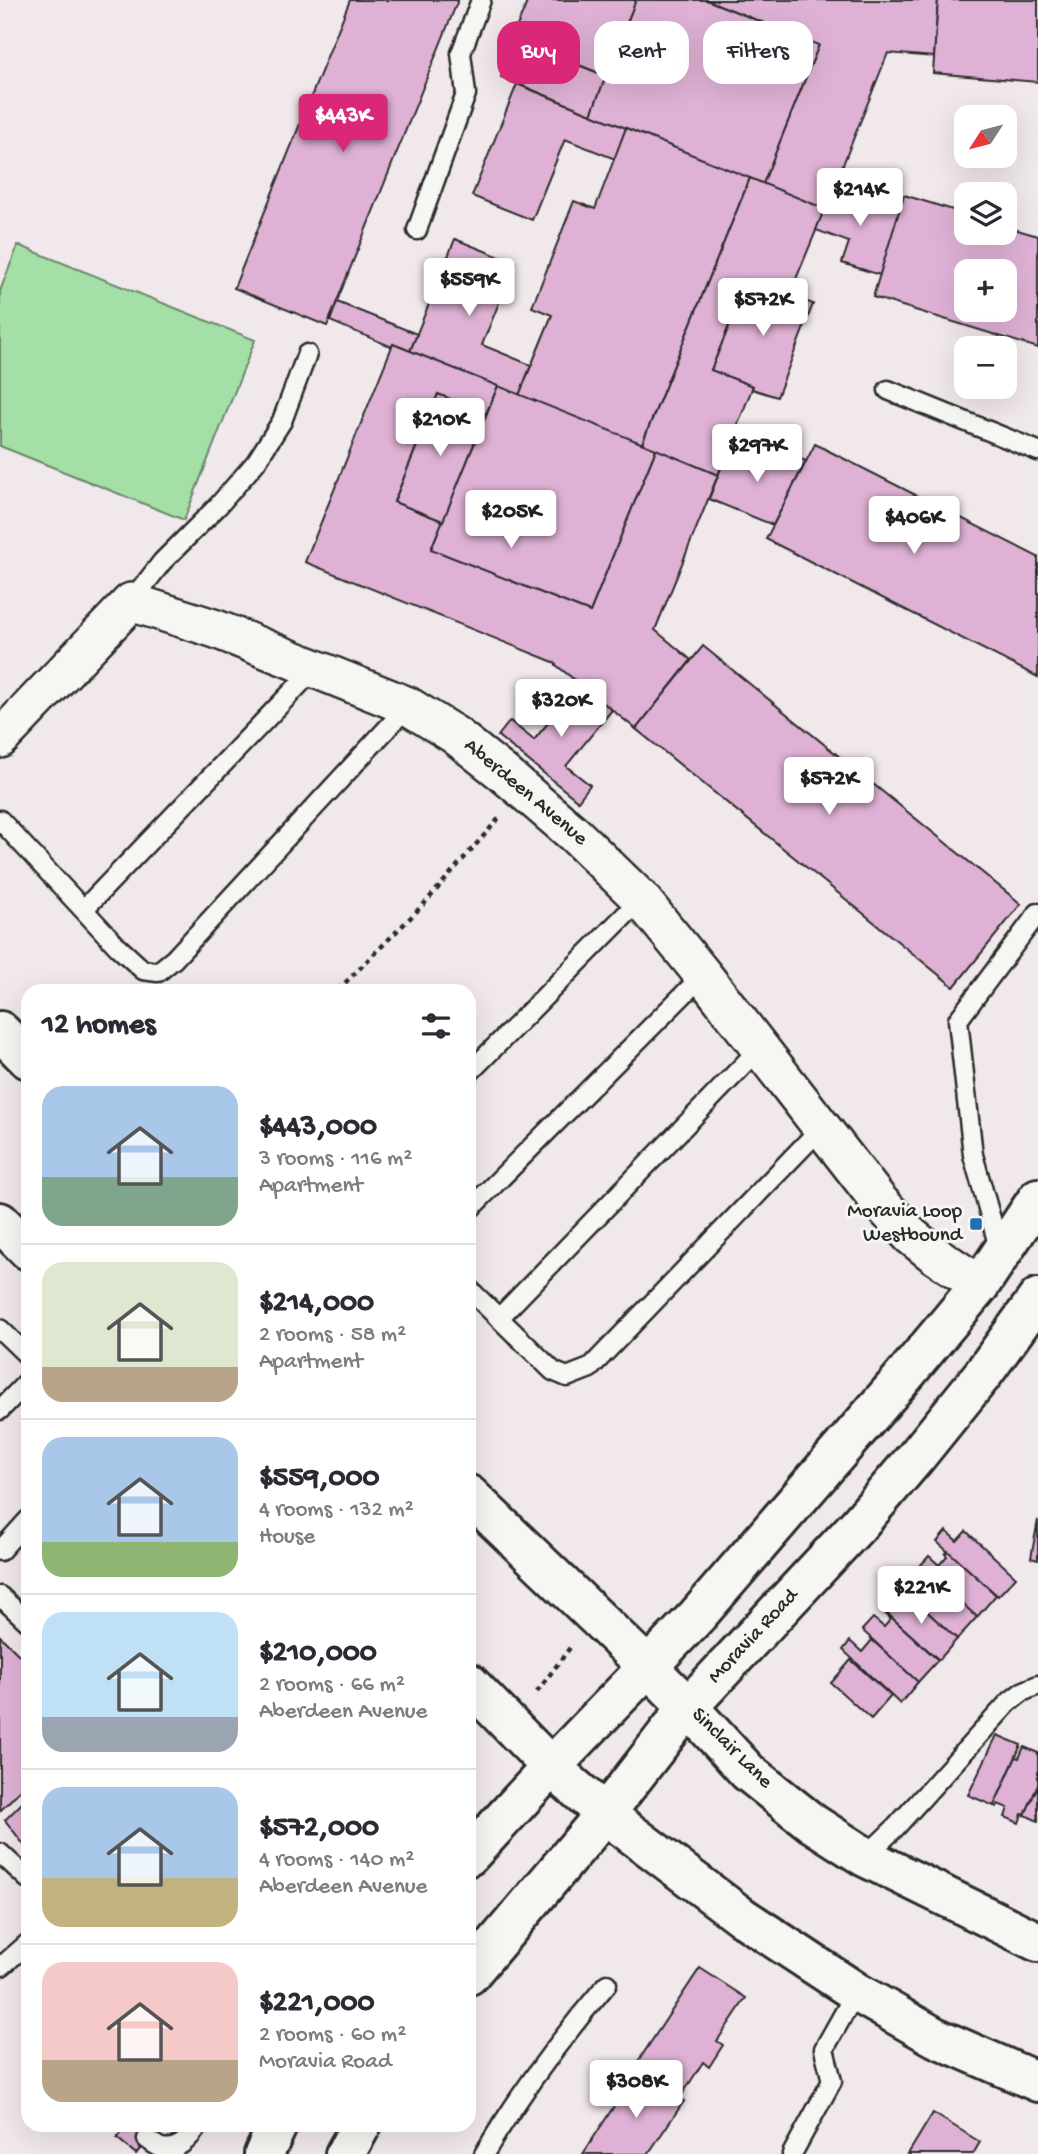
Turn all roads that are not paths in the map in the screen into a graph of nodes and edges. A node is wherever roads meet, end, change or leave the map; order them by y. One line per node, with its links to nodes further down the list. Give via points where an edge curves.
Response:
1 (481, 0): 2 (lane, via 461,53 466,94)
2 (417, 230)
3 (307, 354): 6 (lane, via 282,421 256,462 162,562)
4 (888, 390): 5 (lane)
5 (1038, 451)
6 (131, 602): 7 (street, Aberdeen Avenue); 9 (street)
7 (315, 668): 8 (street, Aberdeen Avenue); 12 (lane)
8 (408, 706): 11 (street, Aberdeen Avenue, via 455,735 523,791); 12 (lane, via 158,972 143,970)
9 (0, 739)
10 (0, 820): 12 (lane)
11 (641, 899): 14 (street, Aberdeen Avenue); 18 (lane)
12 (84, 909)
13 (1038, 912): 24 (lane, via 958,1020)
14 (704, 975): 16 (street, Aberdeen Avenue); 21 (lane)
15 (0, 1031): 17 (main road)
16 (760, 1048): 19 (street, Aberdeen Avenue); 27 (lane)
17 (21, 1052)
18 (476, 1066)
19 (822, 1127): 24 (street, Aberdeen Avenue, via 911,1236 936,1255); 27 (lane, via 590,1368 567,1377 553,1371)
20 (1038, 1198): 24 (main road)
21 (476, 1203)
22 (0, 1222): 23 (main road)
23 (21, 1243)
24 (990, 1270): 37 (main road, via 900,1381)
25 (476, 1296): 27 (lane)
26 (1034, 1312): 40 (main road, Moravia Road, via 858,1525)
27 (499, 1318)
28 (0, 1329): 29 (lane)
29 (21, 1349)
30 (21, 1388): 31 (lane)
31 (0, 1410)
32 (476, 1502): 37 (main road, Sinclair Lane)
33 (21, 1528): 34 (lane)
34 (0, 1551)
35 (0, 1596): 36 (lane)
36 (21, 1616)
37 (648, 1667): 40 (main road, Sinclair Lane); 41 (main road)
38 (1038, 1685): 45 (lane, via 1008,1703)
39 (476, 1690): 41 (main road)
40 (688, 1707): 42 (main road, Moravia Road); 45 (main road, Sinclair Lane, via 748,1772 812,1823)
41 (551, 1767): 42 (main road); 43 (main road)
42 (605, 1814): 50 (main road, Moravia Road); 52 (main road, via 742,1917)
43 (476, 1848)
44 (0, 1853): 46 (lane)
45 (865, 1857): 47 (main road, Sinclair Lane)
46 (21, 1873)
47 (1038, 1942)
48 (21, 1949): 49 (lane)
49 (0, 1964)
50 (476, 1967)
51 (607, 1984): 60 (lane, via 560,2039)
52 (856, 1993): 53 (main road, via 935,2037); 61 (lane, via 824,2049 832,2081)
53 (1038, 2082)
54 (194, 2132): 57 (lane, via 178,2146 163,2148)
55 (274, 2132): 58 (main road)
56 (357, 2132): 59 (main road)
57 (147, 2139)
58 (264, 2154)
59 (345, 2154)
60 (484, 2154)
61 (792, 2154)

